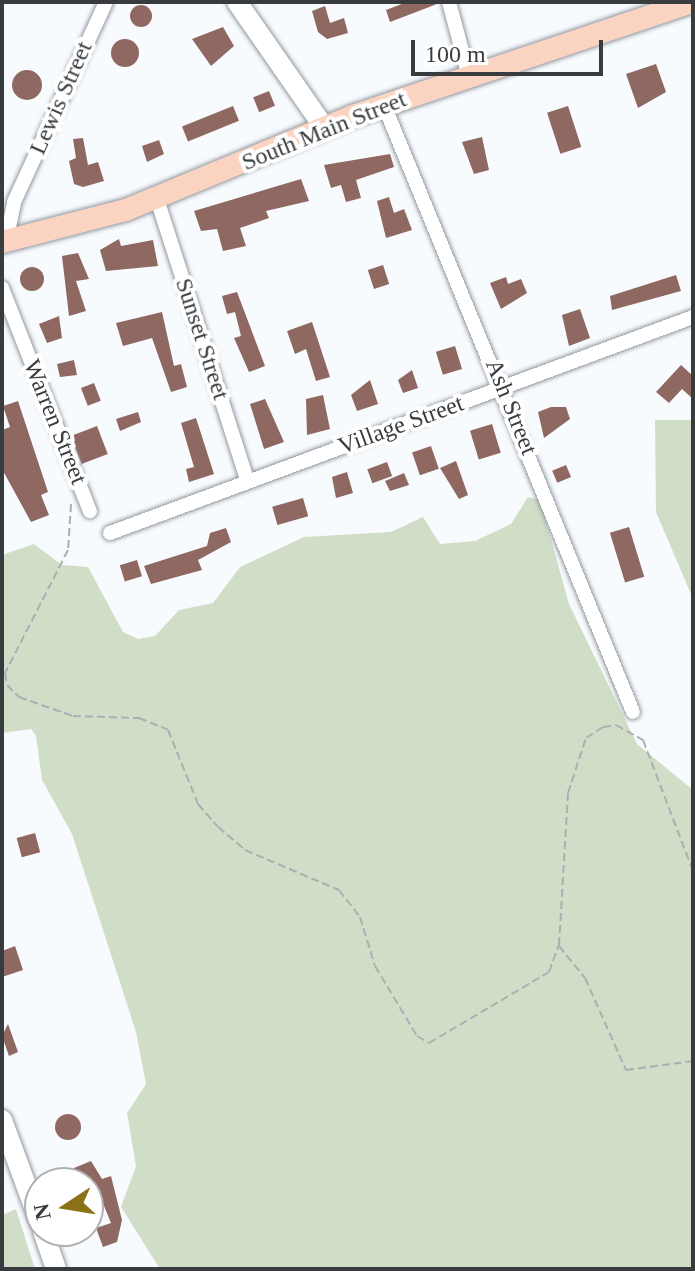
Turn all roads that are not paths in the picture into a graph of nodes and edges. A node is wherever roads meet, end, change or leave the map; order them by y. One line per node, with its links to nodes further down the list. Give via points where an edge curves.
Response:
1 (106, 2): 9 (street, Lewis Street, via 14,202)
2 (237, 2): 7 (street)
3 (449, 2): 5 (street)
4 (692, 2): 5 (main road, South Main Street)
5 (469, 77): 6 (main road, South Main Street)
6 (384, 105): 7 (main road, South Main Street); 12 (street, Ash Street)
7 (324, 127): 8 (main road, South Main Street)
8 (157, 199): 9 (main road, South Main Street); 13 (street, Sunset Street)
9 (4, 242)
10 (2, 288): 14 (street, Warren Street)
11 (693, 317): 12 (street, Village Street)
12 (503, 388): 13 (street, Village Street); 16 (street, Ash Street)
13 (247, 480): 15 (street, Village Street)
14 (90, 511)
15 (110, 533)
16 (633, 712)
17 (3, 1125): 18 (street)
18 (24, 1181)
19 (48, 1247): 20 (street)
20 (56, 1269)

